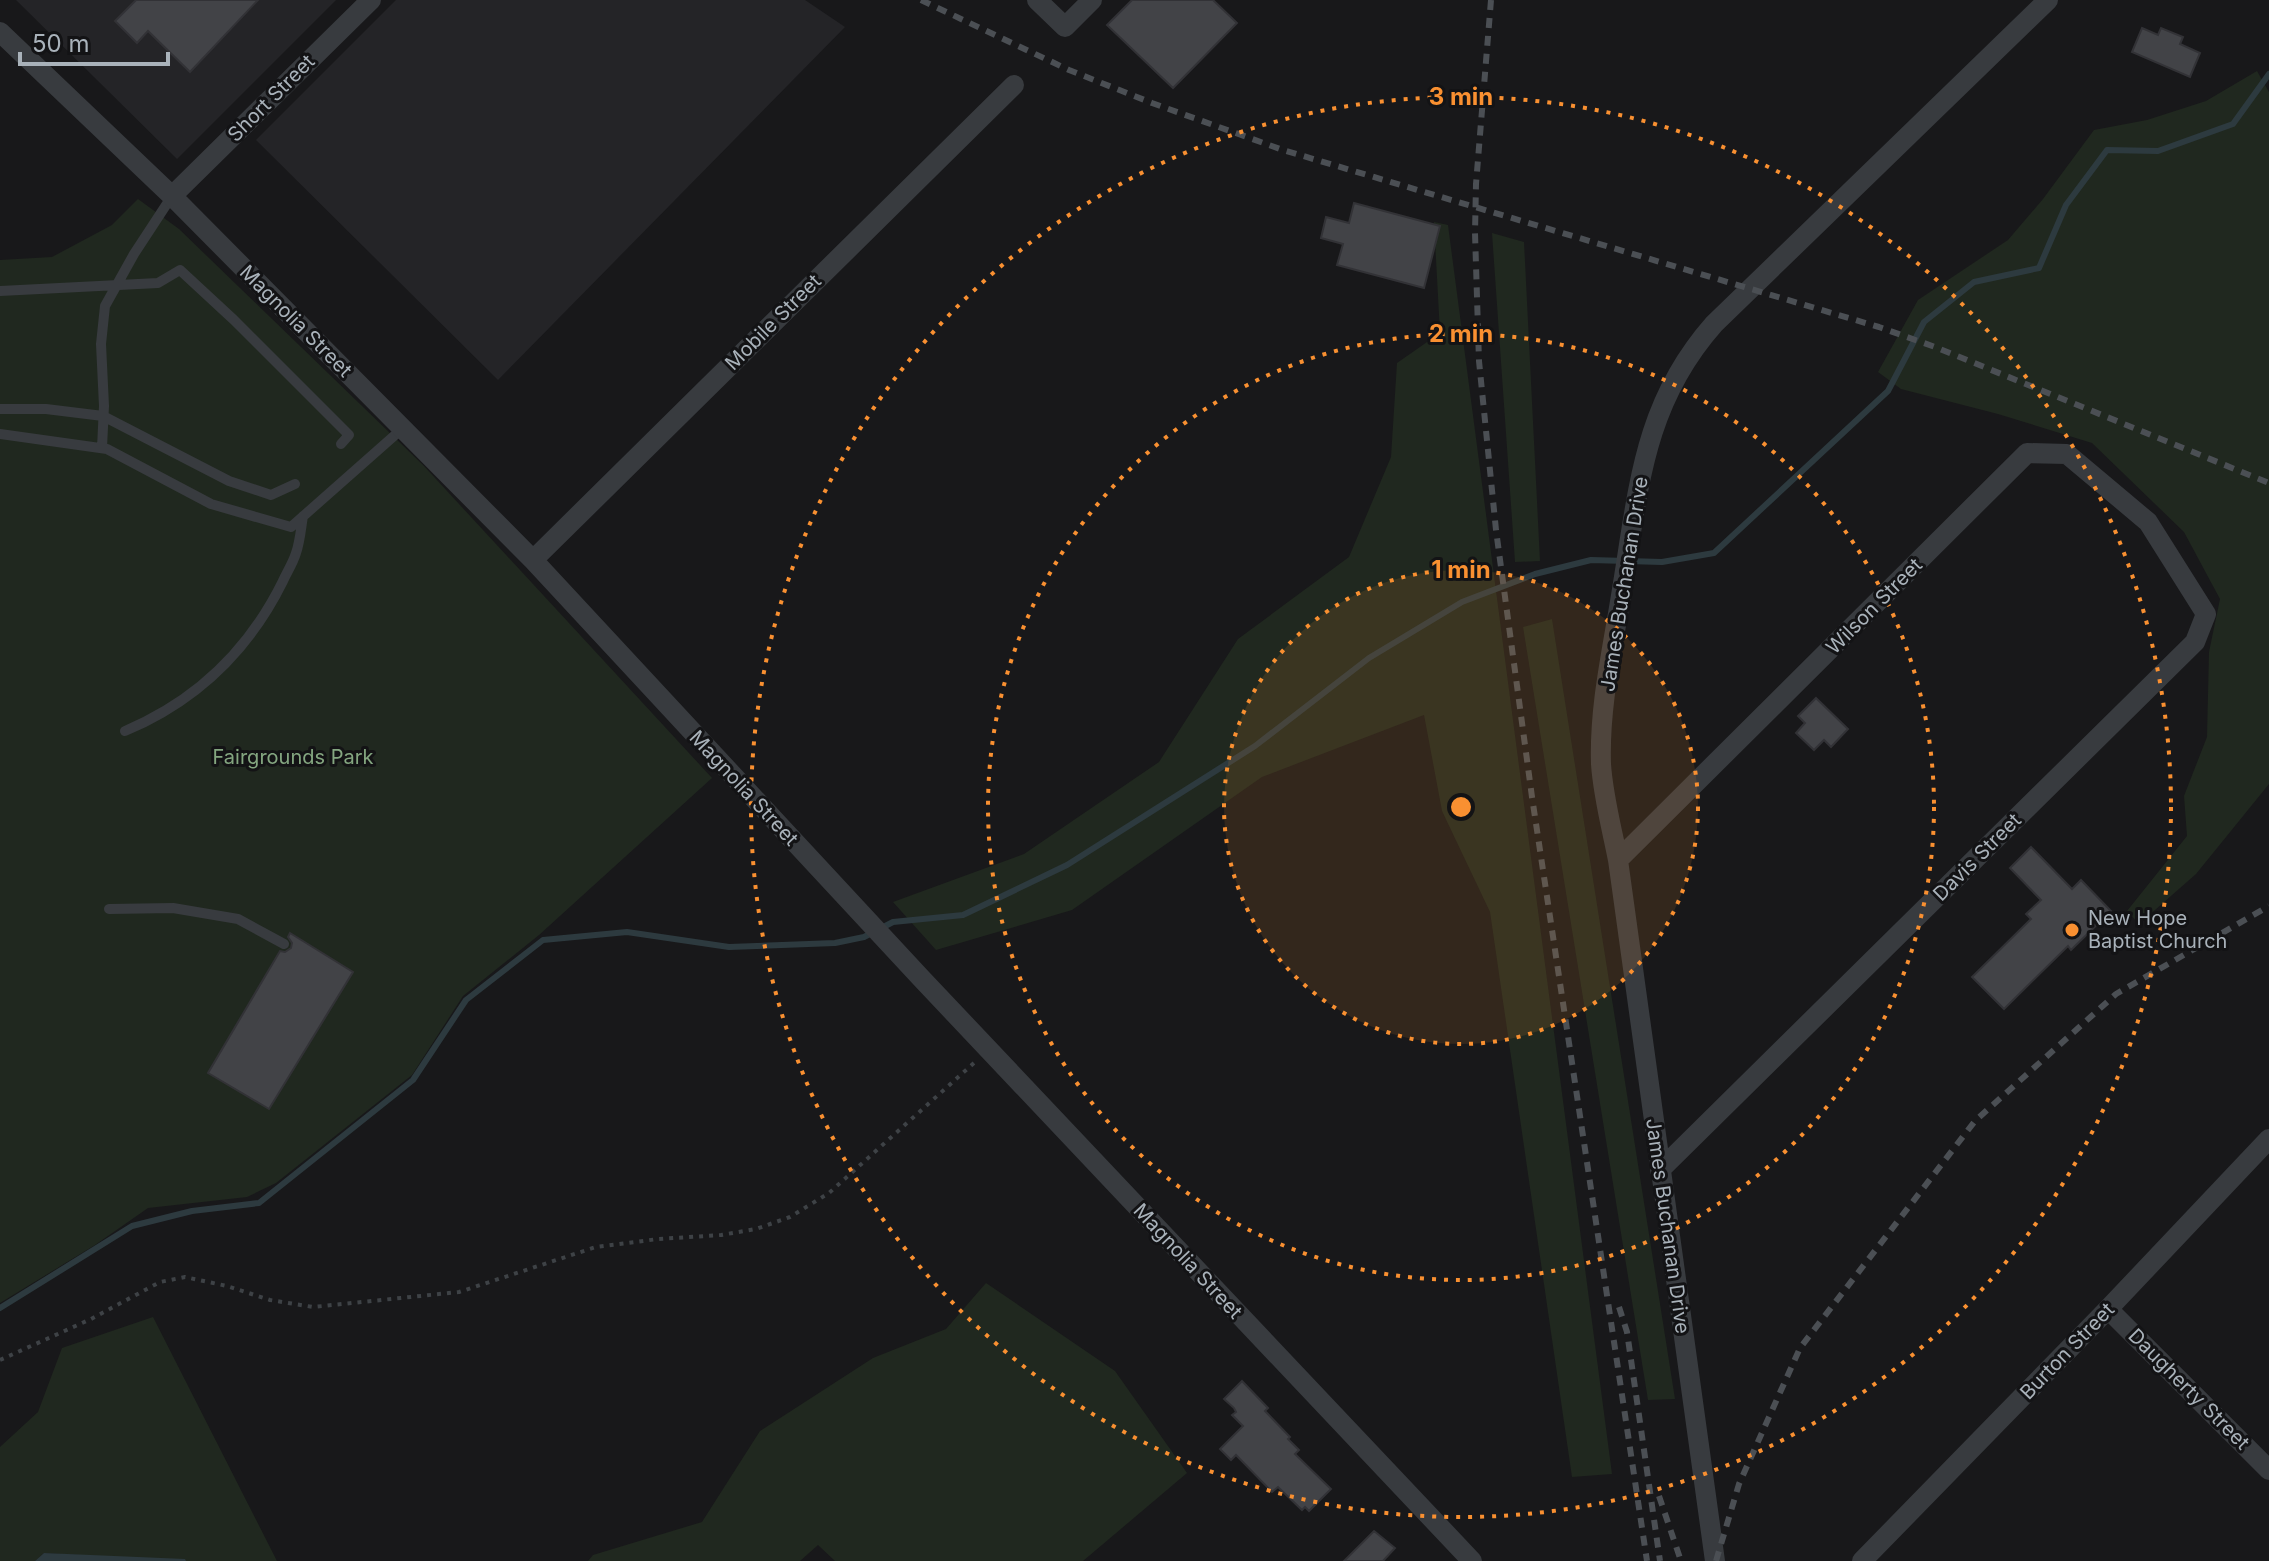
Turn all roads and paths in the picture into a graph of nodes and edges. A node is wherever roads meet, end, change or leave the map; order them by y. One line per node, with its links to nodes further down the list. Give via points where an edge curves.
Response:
1 (371, 0): 7 (street, Short Street)
2 (1037, 0): 3 (street, via 1065,27)
3 (1092, 0)
4 (2048, 0): 21 (street, James Buchanan Drive, via 1750,287 1689,354 1670,386 1648,441 1606,677 1601,765)
5 (0, 32): 7 (street, Magnolia Street)
6 (1014, 85): 19 (street, Mobile Street)
7 (172, 196): 8 (lane); 12 (street, Magnolia Street)
8 (115, 287): 9 (lane); 11 (lane, via 105,306 101,344); 14 (lane, via 158,283 180,270 349,435)
9 (0, 291)
10 (0, 409): 11 (lane)
11 (103, 416): 15 (lane); 16 (lane, via 229,481 271,495)
12 (403, 428): 17 (lane); 19 (street, Magnolia Street)
13 (0, 434): 15 (lane)
14 (341, 444)
15 (102, 448): 17 (lane, via 211,504 291,527)
16 (295, 484)
17 (303, 516): 20 (lane, via 296,554 241,649 193,693)
18 (2148, 522): 21 (street, Wilson Street, via 2067,454 2027,453); 26 (street, Davis Street, via 2206,614 2195,642)
19 (533, 560): 24 (street, Magnolia Street)
20 (125, 731)
21 (1618, 860): 26 (street, James Buchanan Drive)
22 (109, 909): 23 (lane, via 173,908 238,919)
23 (284, 944)
24 (989, 1050): 28 (path, via 829,1193 790,1217 756,1229 596,1247 459,1292 313,1307 185,1277 160,1282); 30 (street, Magnolia Street)
25 (2269, 1139): 27 (street, Burton Street)
26 (1660, 1170): 31 (street, James Buchanan Drive)
27 (2108, 1309): 29 (street, Daugherty Street); 32 (street, Burton Street)
28 (0, 1360)
29 (2269, 1470)
30 (1472, 1561)
31 (1715, 1561)
32 (1862, 1561)

